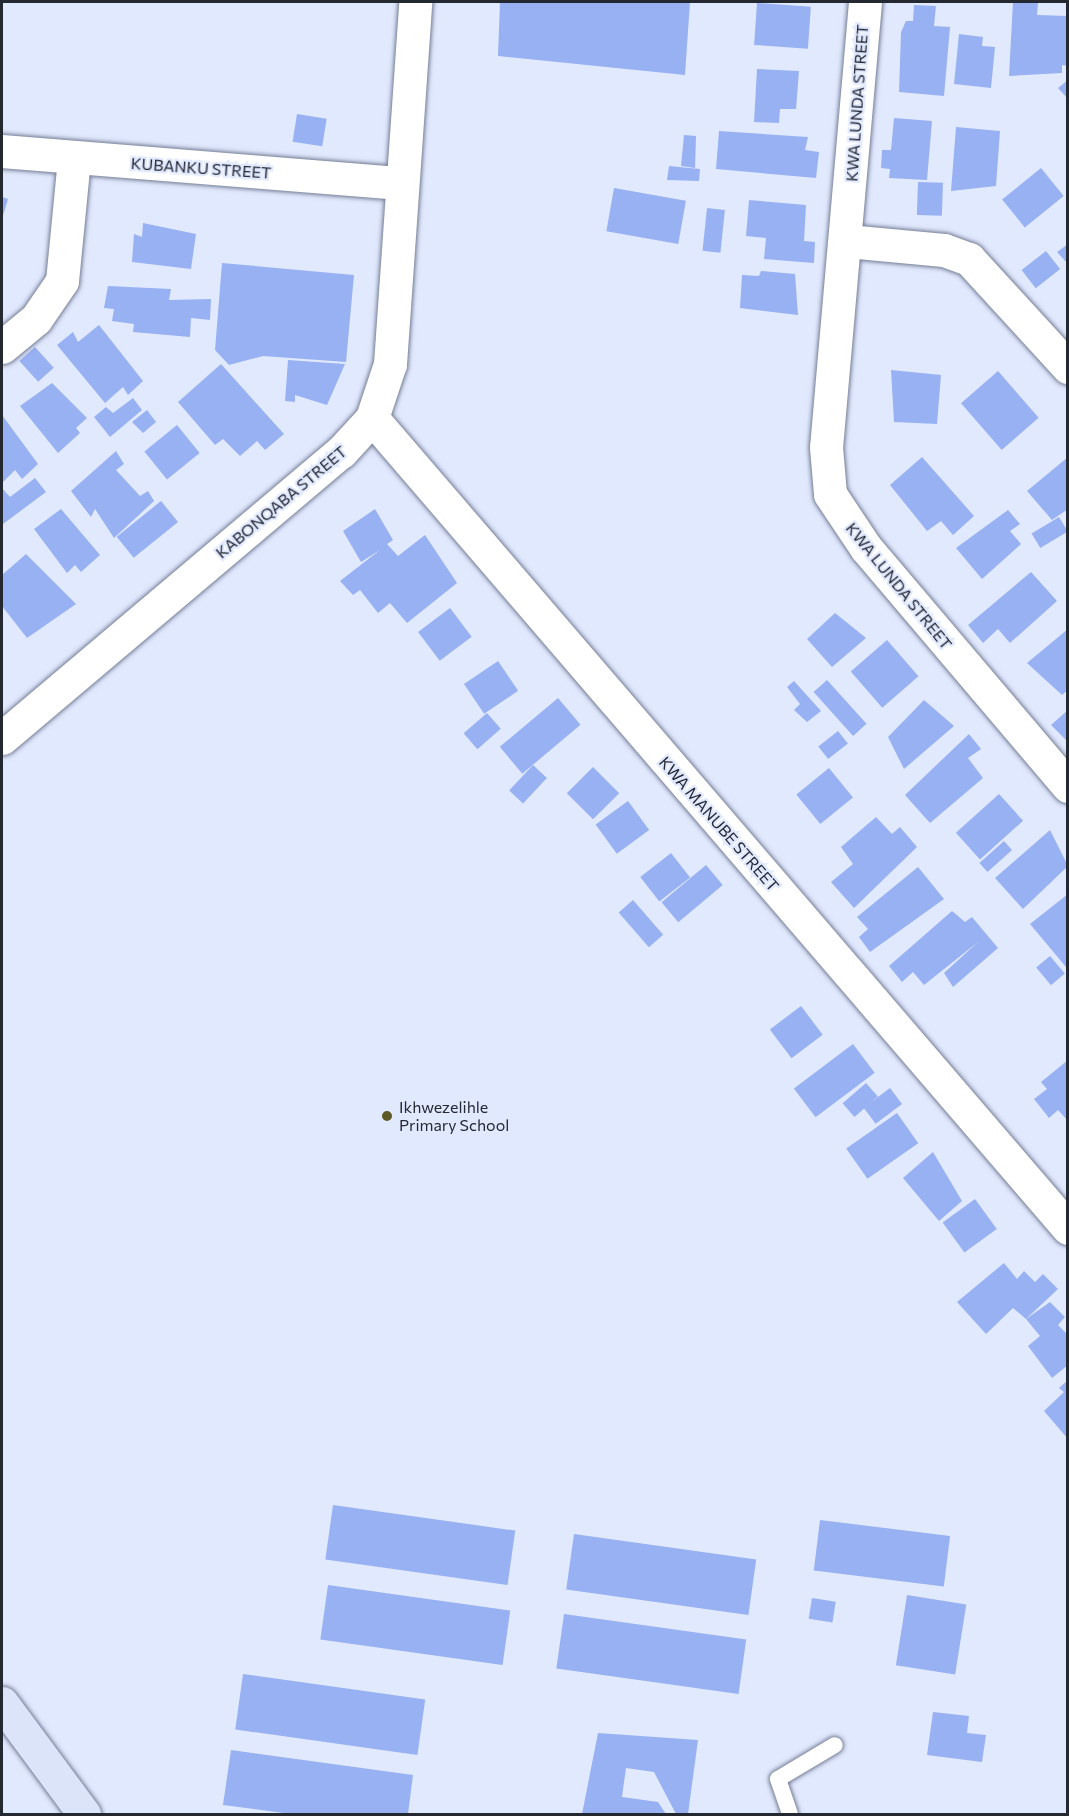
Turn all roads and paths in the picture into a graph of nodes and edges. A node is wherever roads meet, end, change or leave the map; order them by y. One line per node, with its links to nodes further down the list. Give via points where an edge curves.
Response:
1 (415, 2): 5 (street, KABONQABA STREET)
2 (865, 2): 6 (street, KWA LUNDA STREET)
3 (2, 152): 4 (street, KUBANKU STREET)
4 (74, 159): 5 (street, KUBANKU STREET); 7 (street, via 62,281 36,319)
5 (400, 183): 9 (street, KABONQABA STREET, via 390,364)
6 (847, 241): 8 (street, via 944,250 969,259); 11 (street, KWA LUNDA STREET, via 826,447 830,494 866,548)
7 (2, 348)
8 (1068, 367)
9 (372, 418): 10 (street, KABONQABA STREET, via 341,452); 12 (street, KWA MANUBE STREET)
10 (2, 738)
11 (1068, 786)
12 (1068, 1228)
13 (2, 1703): 15 (street)
14 (835, 1745): 16 (lane, via 778,1779)
15 (84, 1815)
16 (790, 1815)

